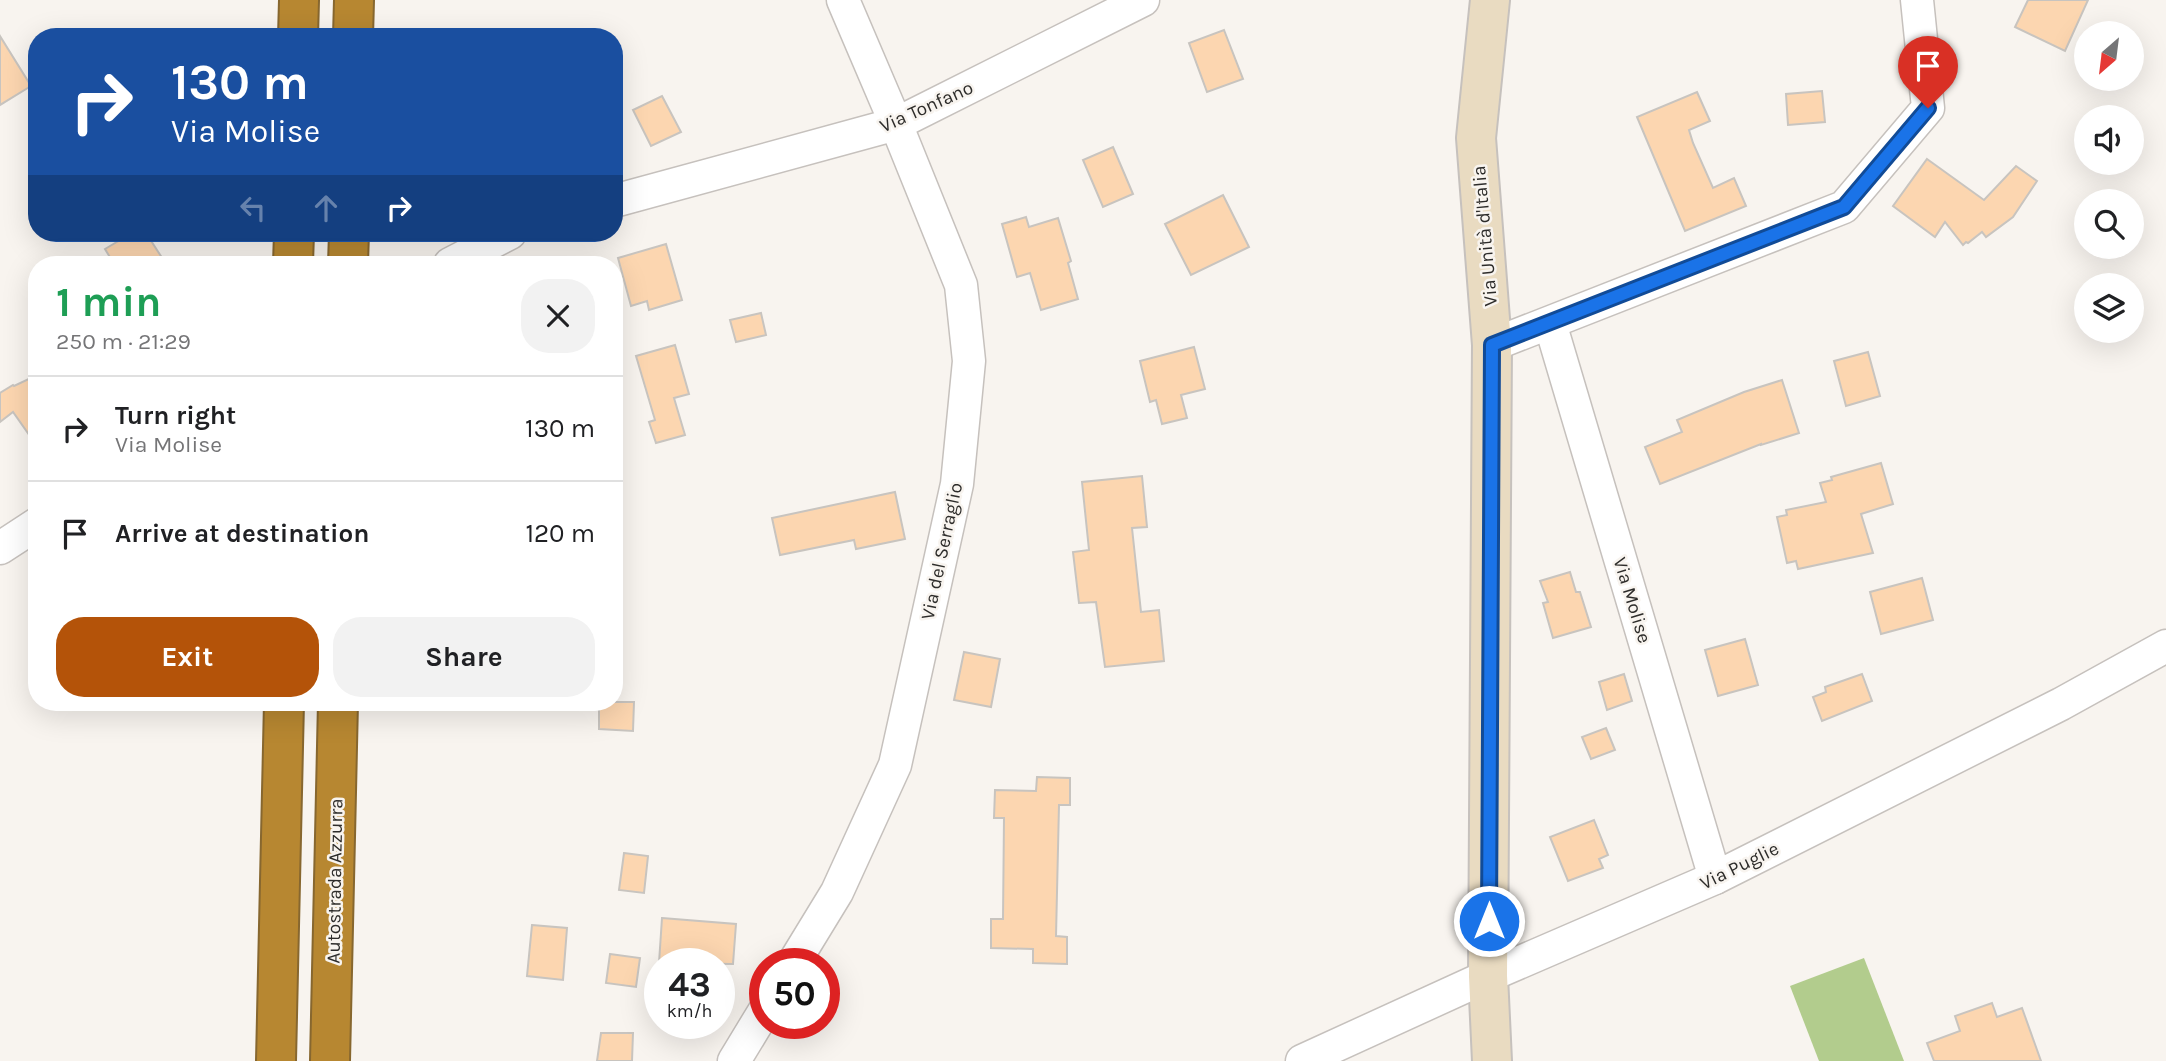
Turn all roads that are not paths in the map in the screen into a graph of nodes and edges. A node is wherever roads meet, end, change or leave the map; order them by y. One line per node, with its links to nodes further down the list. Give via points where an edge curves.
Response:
1 (299, 0): 8 (highway)
2 (354, 0): 9 (highway)
3 (843, 0): 10 (street, Via del Serraglio)
4 (1143, 0): 10 (street, Via Tonfano)
5 (1463, 0): 11 (main road)
6 (1490, 0): 11 (main road, Via Unità d'Italia)
7 (1917, 0): 15 (street, via 1928,108 1844,207)
8 (298, 28)
9 (353, 28)
10 (896, 124): 12 (street, Via Tonfano); 23 (street, Via del Serraglio, via 961,285 969,361 957,484 895,765 837,892)
11 (1476, 138): 16 (main road, Via Unità d'Italia)
12 (623, 199)
13 (493, 242): 14 (street)
14 (465, 256)
15 (1550, 323): 16 (street); 22 (street, Via Molise)
16 (1492, 345): 24 (main road, Via Unità d'Italia)
17 (28, 530): 18 (street)
18 (0, 548)
19 (2166, 646): 22 (street, Via Puglie, via 2061,704)
20 (284, 711): 26 (highway)
21 (338, 711): 27 (highway, Autostrada Azzurra)
22 (1716, 877): 24 (street, Via Puglie)
23 (803, 948)
24 (1489, 976): 29 (street, Via Puglie); 30 (main road, Via Unità d'Italia)
25 (749, 1036): 28 (street)
26 (276, 1061)
27 (330, 1061)
28 (733, 1061)
29 (1302, 1061)
30 (1492, 1061)

